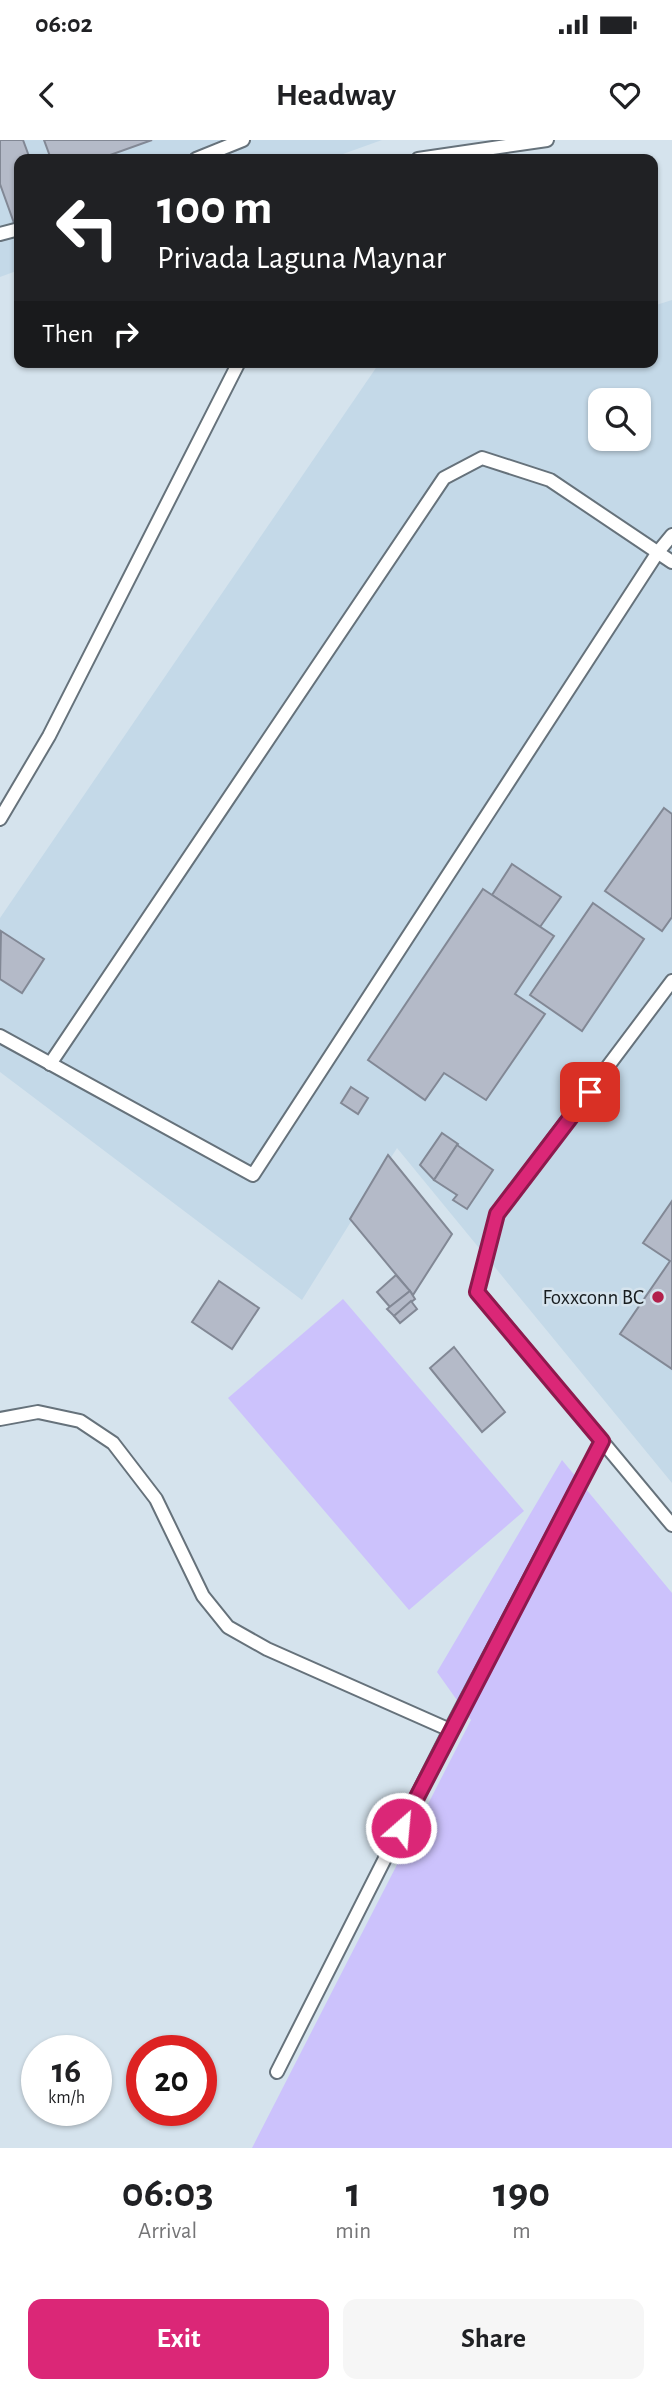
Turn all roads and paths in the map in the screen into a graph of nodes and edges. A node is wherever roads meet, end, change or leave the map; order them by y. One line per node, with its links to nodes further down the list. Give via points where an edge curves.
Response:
1 (243, 140): 3 (lane)
2 (547, 140): 4 (lane)
3 (208, 154)
4 (448, 154)
5 (236, 368): 9 (lane, via 49,736)
6 (672, 535): 7 (lane)
7 (658, 552): 8 (lane); 12 (lane, via 550,480 482,458 444,478); 12 (lane, via 253,1175)
8 (672, 562)
9 (0, 819)
10 (672, 981): 14 (lane, via 497,1214 477,1292)
11 (0, 1036): 12 (lane)
12 (50, 1064)
13 (0, 1419): 16 (lane, via 38,1412 80,1421 113,1443 156,1499 202,1596 228,1627 267,1649)
14 (602, 1441): 15 (lane); 16 (lane)
15 (672, 1525)
16 (450, 1730): 17 (lane)
17 (277, 2073)

